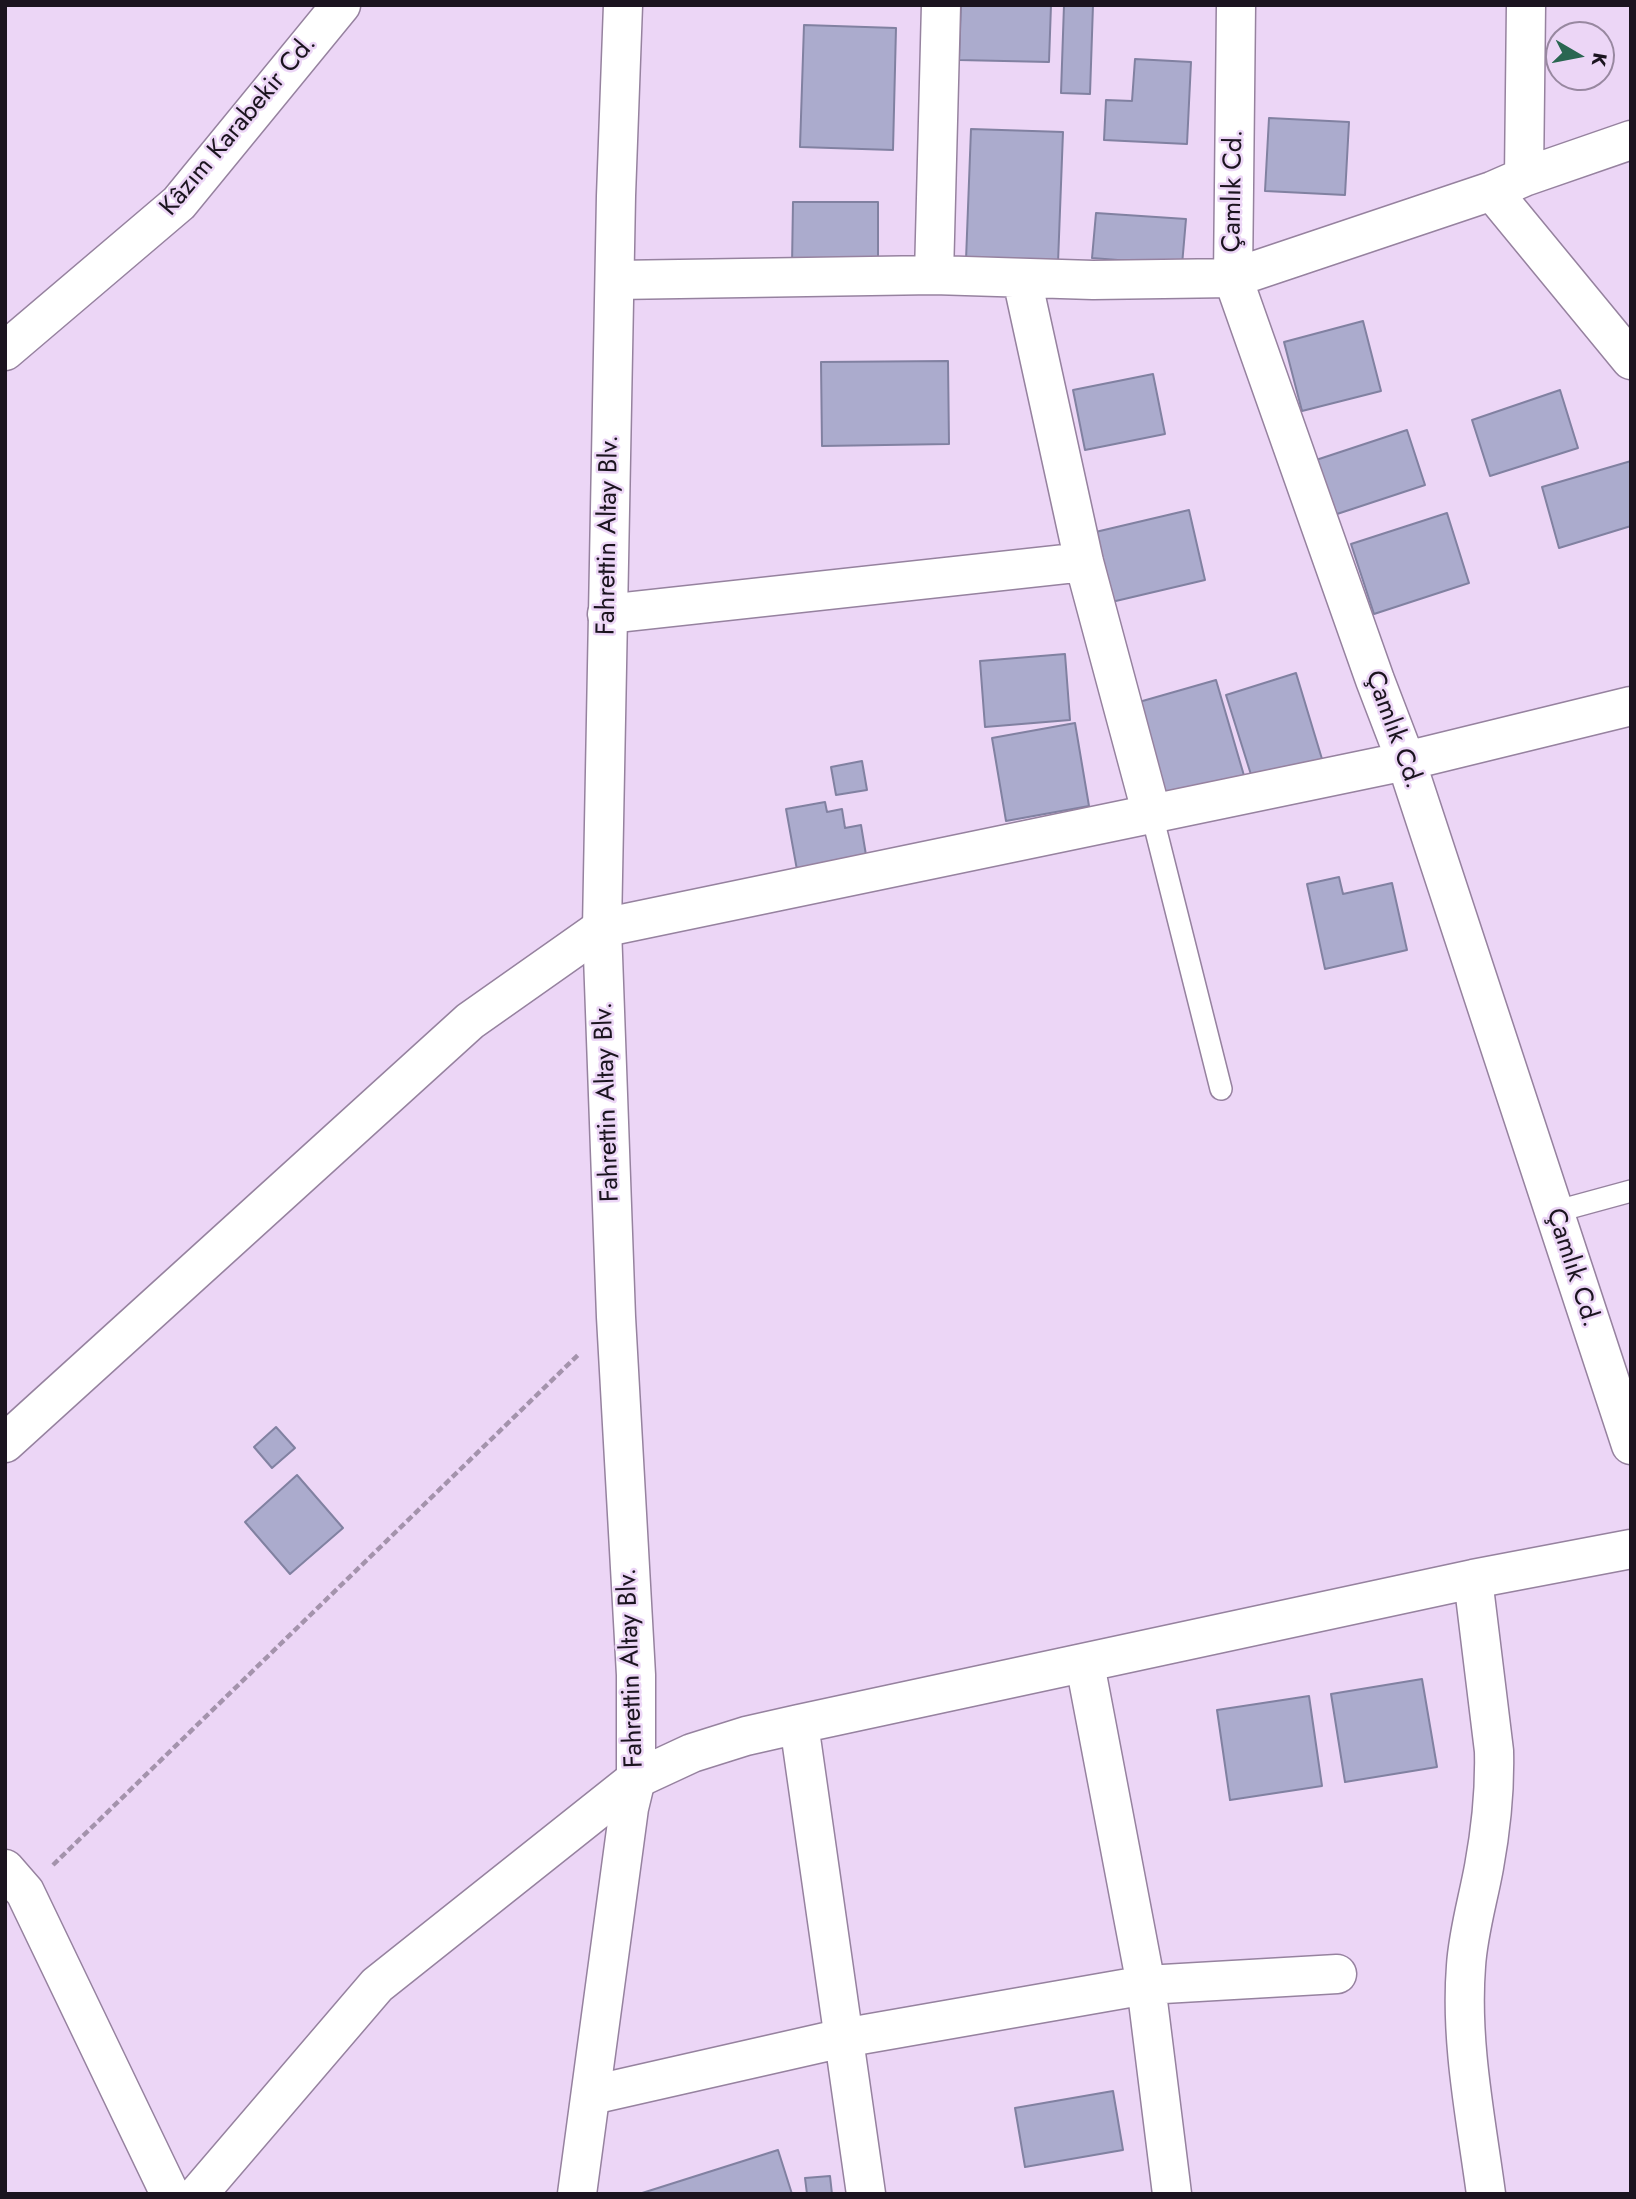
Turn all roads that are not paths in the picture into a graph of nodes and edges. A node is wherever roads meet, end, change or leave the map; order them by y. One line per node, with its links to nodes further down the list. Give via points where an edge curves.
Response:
1 (341, 5): 12 (street, Kâzım Karabekir Cd., via 180,203)
2 (623, 5): 11 (street, Fahrettin Altay Blv.)
3 (941, 5): 8 (street)
4 (1236, 5): 9 (street, Çamlık Cd.)
5 (1526, 5): 7 (street)
6 (1631, 140): 7 (street)
7 (1508, 184): 9 (street); 13 (street)
8 (934, 275): 10 (street); 11 (street)
9 (1233, 278): 10 (street); 17 (street, Çamlık Cd.)
10 (1022, 279): 14 (street)
11 (616, 280): 15 (street, Fahrettin Altay Blv.)
12 (5, 351)
13 (1631, 360)
14 (1084, 562): 15 (street); 18 (street)
15 (607, 614): 19 (street, Fahrettin Altay Blv.)
16 (1631, 706): 17 (street)
17 (1406, 761): 18 (street); 22 (street, Çamlık Cd.)
18 (1152, 815): 19 (street); 20 (lane)
19 (602, 928): 23 (street, via 470,1021); 29 (street, Fahrettin Altay Blv., via 616,1317 636,1675)
20 (1220, 1089)
21 (1631, 1191): 22 (lane)
22 (1554, 1212): 24 (street, Çamlık Cd.)
23 (5, 1443)
24 (1631, 1445)
25 (1631, 1549): 26 (street)
26 (1473, 1579): 27 (street); 40 (street, via 1494,1776 1464,1996)
27 (1085, 1664): 28 (street); 32 (street)
28 (799, 1724): 29 (street, via 692,1753); 33 (street)
29 (636, 1780): 34 (street, Fahrettin Altay Blv.); 36 (street, via 377,1985)
30 (15, 1881): 35 (street)
31 (1337, 1974): 32 (street)
32 (1146, 1985): 33 (street); 39 (street)
33 (843, 2038): 34 (street); 38 (street)
34 (592, 2095): 37 (street, Fahrettin Altay Blv.)
35 (170, 2194)
36 (198, 2194)
37 (577, 2194)
38 (866, 2194)
39 (1172, 2194)
40 (1486, 2194)

